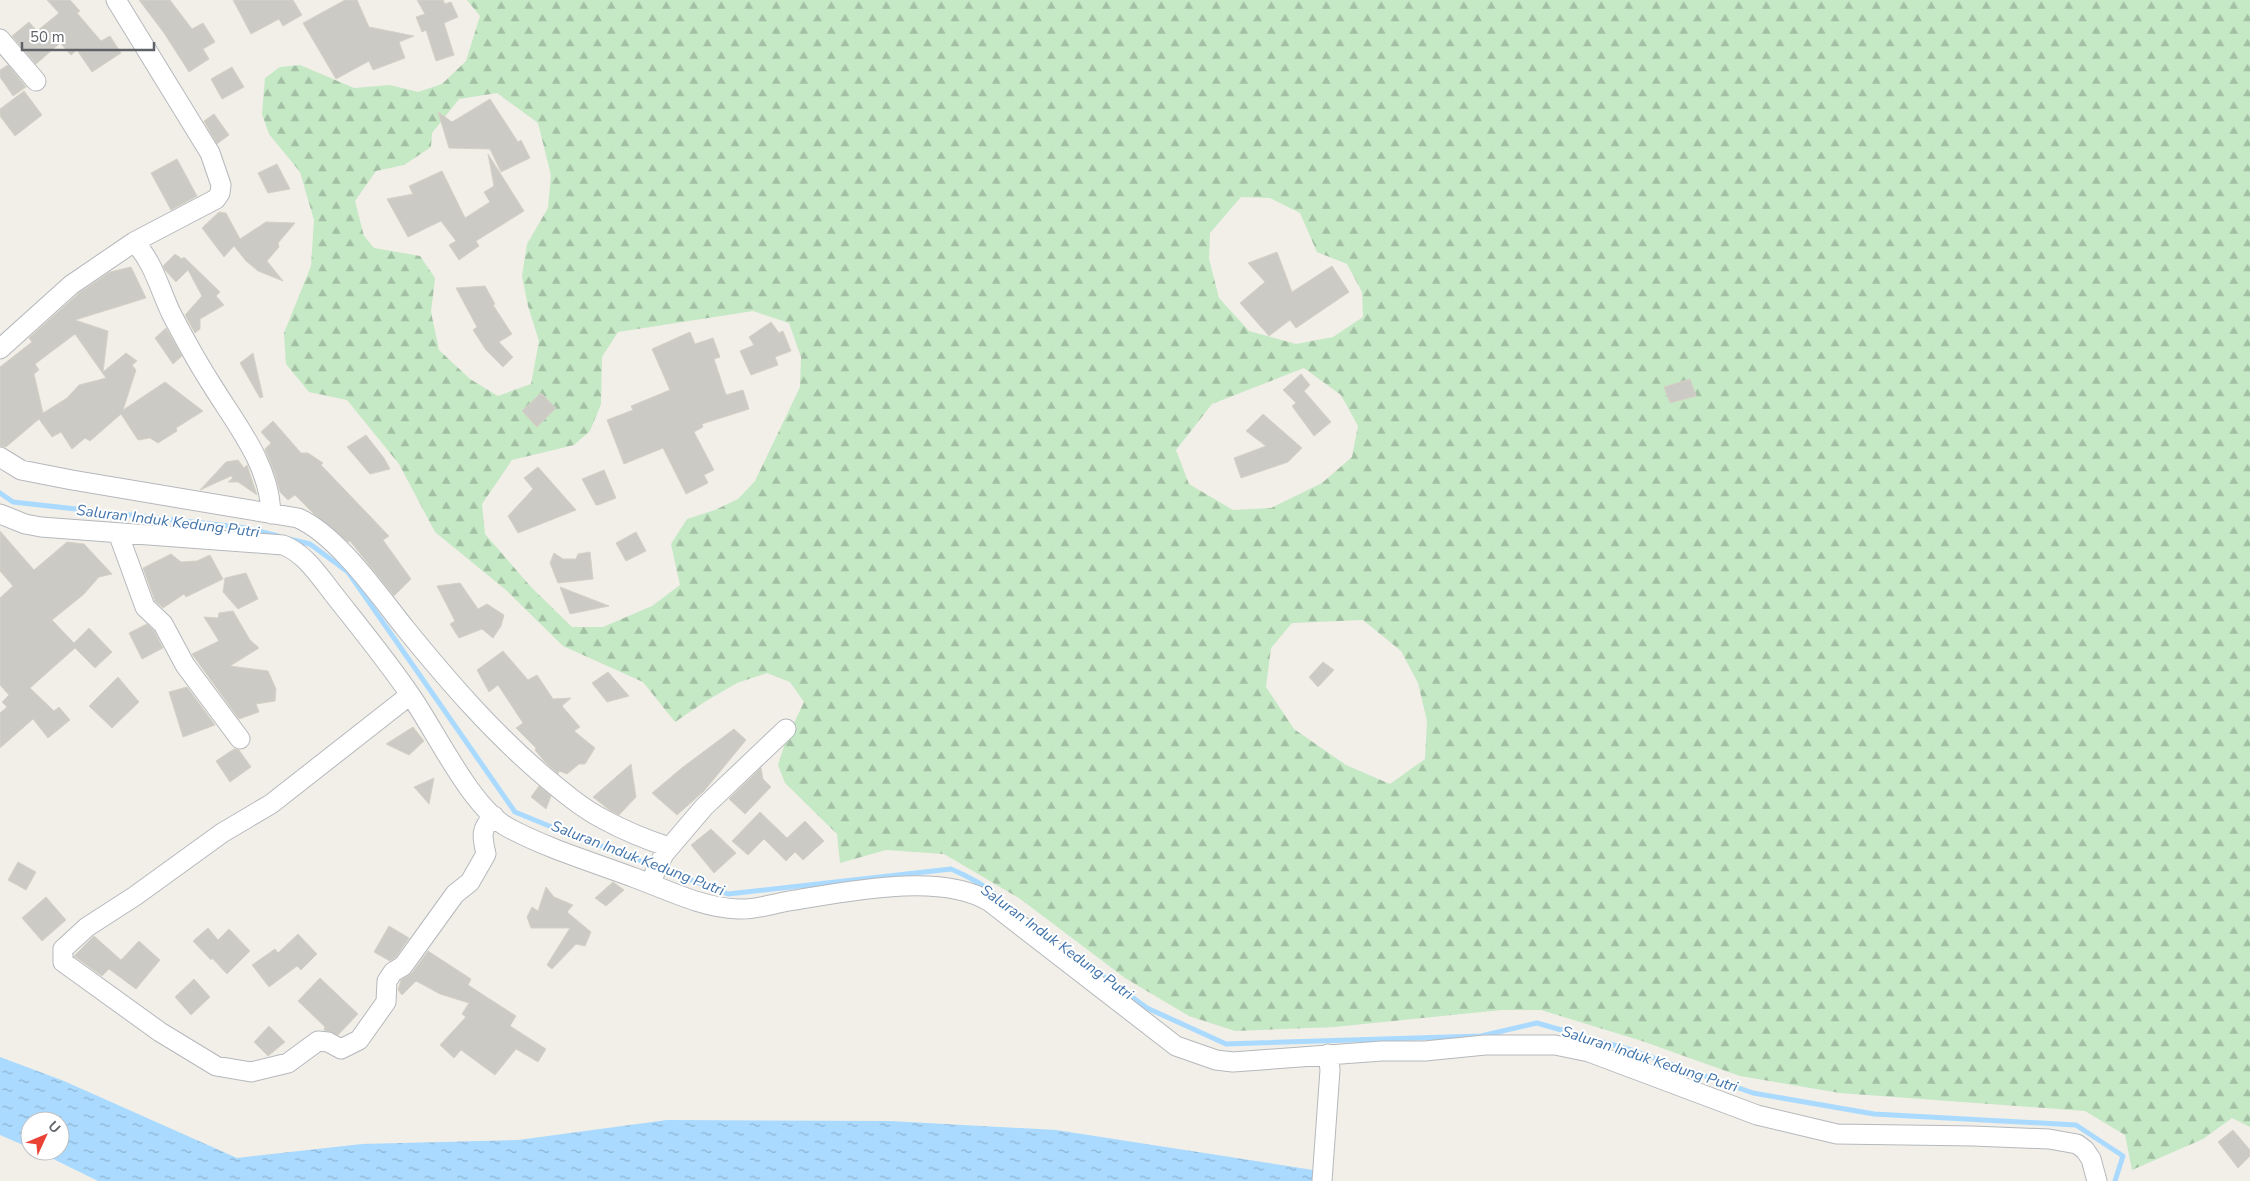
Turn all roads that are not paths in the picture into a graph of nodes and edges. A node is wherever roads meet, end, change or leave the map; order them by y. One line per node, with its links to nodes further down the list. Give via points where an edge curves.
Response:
1 (116, 0): 4 (street, via 210,153 221,185 216,199)
2 (0, 39): 3 (street)
3 (36, 81)
4 (134, 242): 5 (street, via 71,285); 8 (street, via 147,259 172,315 255,456 271,496)
5 (0, 349)
6 (0, 457): 8 (street, via 21,470)
7 (0, 514): 9 (street, via 41,527)
8 (271, 514): 14 (street, via 298,518 324,535 351,562 444,677 519,755 568,797 602,819)
9 (118, 534): 10 (street, via 291,548 320,576); 12 (street, via 145,607 163,624 185,665)
10 (410, 695): 13 (street, via 468,788); 13 (street, via 271,804 222,833 87,927 63,949 63,962 160,1032 216,1066 251,1072 288,1063 318,1041 341,1049 359,1040 386,1002 390,976 403,966 455,894 470,882 486,854 482,836 485,824)
11 (786, 729): 14 (street, via 704,807)
12 (240, 740)
13 (494, 816): 15 (street, via 507,828)
14 (667, 851): 15 (street)
15 (651, 880): 16 (street, via 717,908 739,909 756,909 874,888 944,887 966,890 990,902 1176,1046 1216,1060 1233,1062)
16 (1328, 1054): 17 (street); 18 (street, via 1425,1051 1485,1045 1555,1045 1589,1052 1757,1115 1837,1134 1973,1136 2077,1144 2091,1159)
17 (1322, 1181)
18 (2097, 1181)

